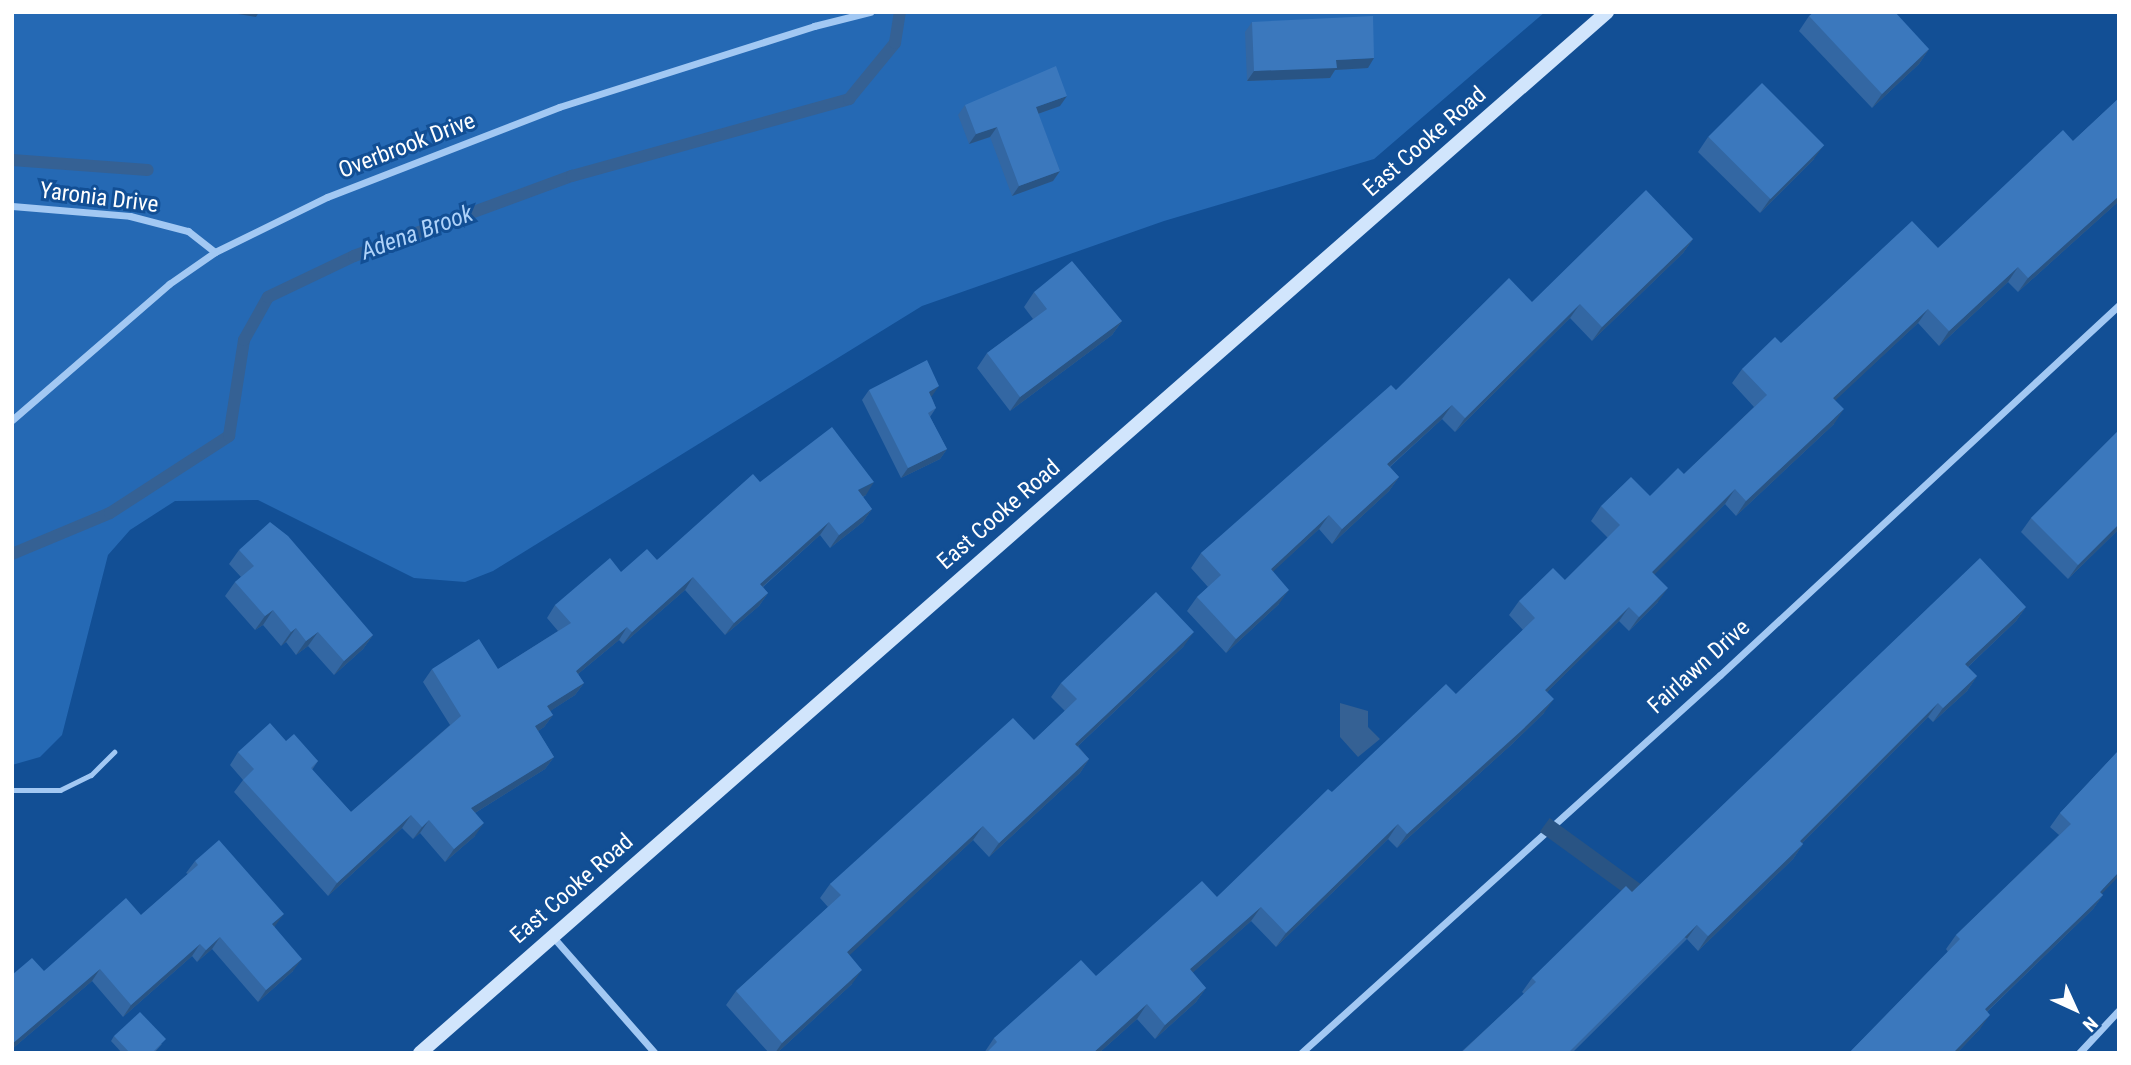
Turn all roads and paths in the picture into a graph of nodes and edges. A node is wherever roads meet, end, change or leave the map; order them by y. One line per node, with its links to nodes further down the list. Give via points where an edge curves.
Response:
1 (870, 12): 4 (street, Overbrook Drive, via 559,107 327,197)
2 (1607, 12): 9 (main road, East Cooke Road)
3 (12, 206): 4 (street, Yaronia Drive, via 130,216 188,231)
4 (215, 252): 6 (street, Overbrook Drive, via 131,314)
5 (2119, 305): 13 (street, Fairlawn Drive)
6 (12, 420)
7 (114, 752): 8 (lane, via 92,775 60,790)
8 (12, 790)
9 (553, 937): 11 (main road, East Cooke Road); 12 (street)
10 (2119, 1010): 14 (street)
11 (420, 1053)
12 (655, 1053)
13 (1301, 1053)
14 (2079, 1053)

